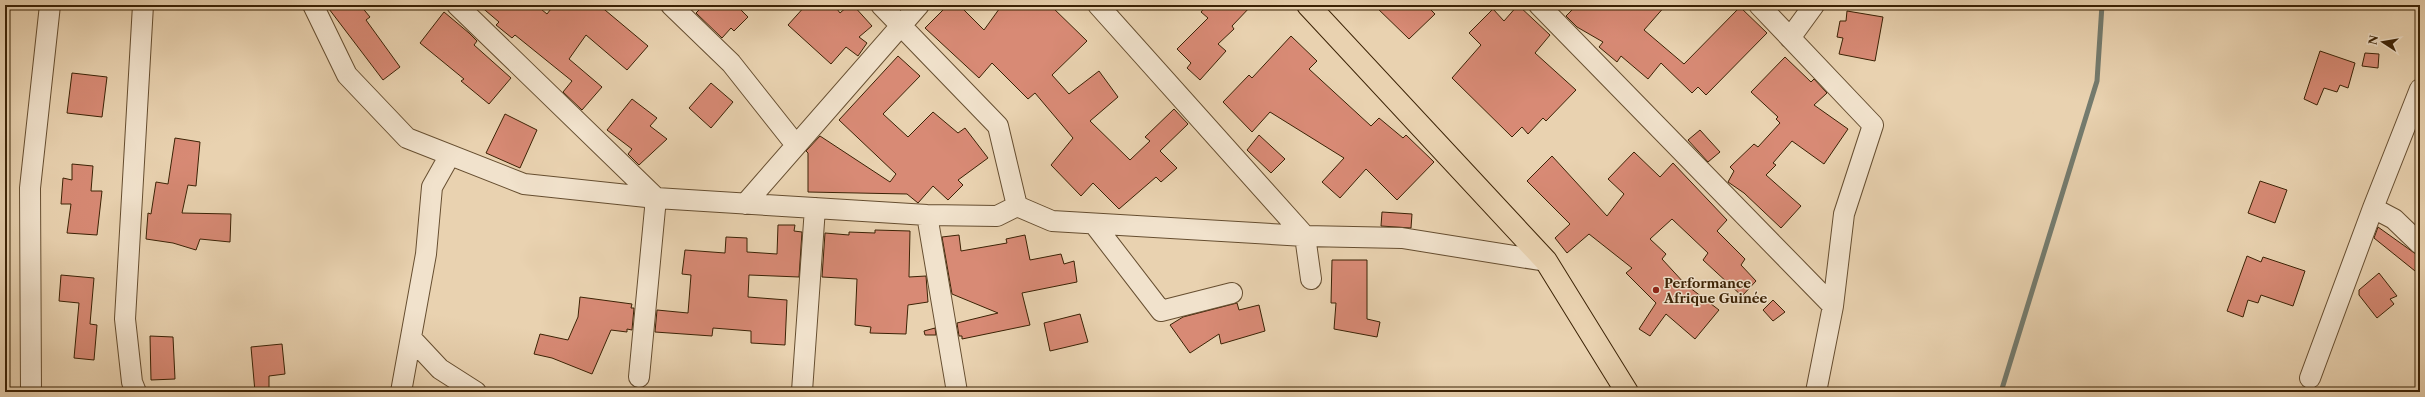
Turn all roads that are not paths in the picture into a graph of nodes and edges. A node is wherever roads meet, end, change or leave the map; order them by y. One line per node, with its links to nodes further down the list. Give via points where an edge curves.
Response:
1 (50, 5): 36 (street, via 30,188)
2 (143, 5): 37 (street, via 124,319 132,382)
3 (313, 5): 17 (street, via 347,76 407,138)
4 (456, 5): 18 (street)
5 (671, 5): 16 (street, via 731,63)
6 (881, 5): 13 (street)
7 (918, 5): 13 (street)
8 (1098, 5): 25 (street)
9 (1308, 5): 27 (main road)
10 (1539, 5): 30 (street)
11 (1759, 5): 14 (street)
12 (1814, 5): 14 (street)
13 (900, 26): 16 (street); 20 (street, via 998,126)
14 (1790, 38): 30 (street, via 1873,125 1844,214)
15 (2420, 89): 22 (street)
16 (796, 145): 19 (street)
17 (450, 155): 18 (street, via 524,184); 31 (street, via 432,187 426,254)
18 (656, 198): 19 (street); 32 (street)
19 (745, 204): 21 (street)
20 (1017, 206): 23 (street, via 997,216); 24 (street, via 1052,221)
21 (815, 208): 23 (street); 35 (street)
22 (2373, 208): 26 (street, via 2394,219); 33 (street)
23 (927, 215): 34 (street)
24 (1094, 224): 25 (street); 29 (street, via 1161,311)
25 (1305, 236): 27 (street, via 1402,238); 28 (street)
26 (2420, 244)
27 (1546, 261): 40 (main road)
28 (1311, 279)
29 (1232, 293)
30 (1833, 306): 41 (street)
31 (411, 338): 38 (street); 39 (street, via 440,369)
32 (639, 377)
33 (2310, 378)
34 (956, 388)
35 (802, 391)
36 (31, 392)
37 (136, 392)
38 (401, 392)
39 (476, 392)
40 (1627, 392)
41 (1816, 392)

